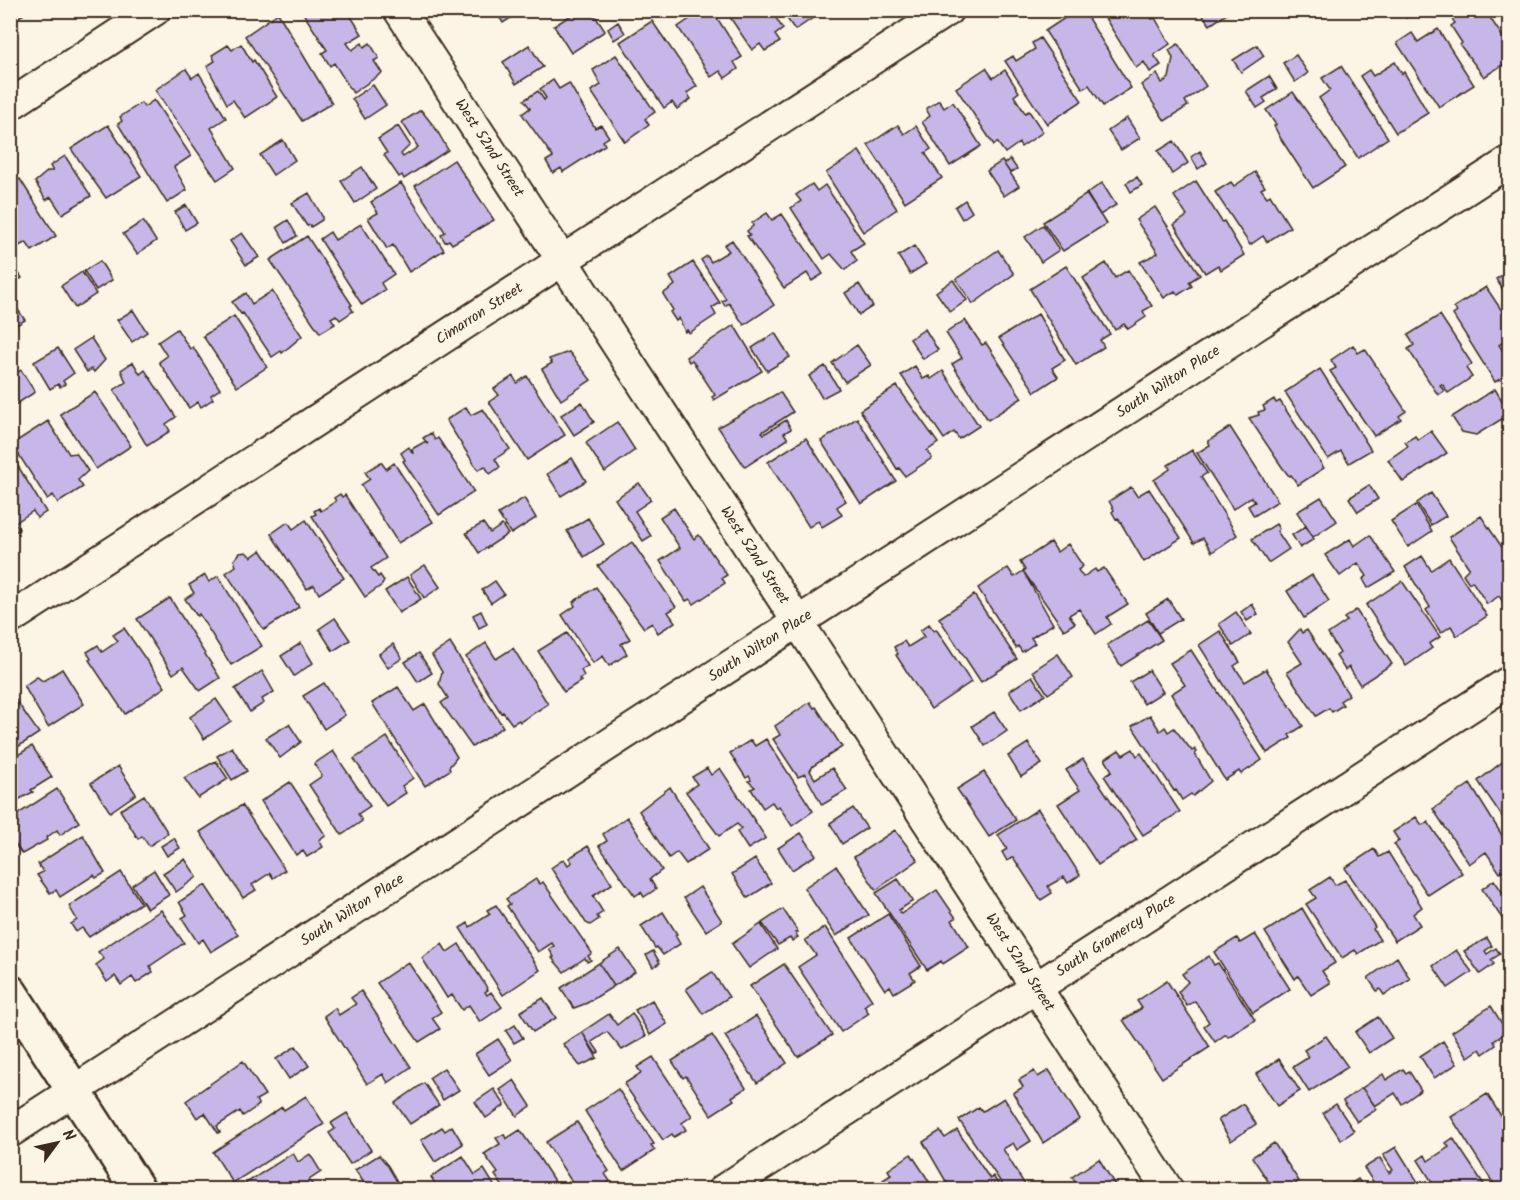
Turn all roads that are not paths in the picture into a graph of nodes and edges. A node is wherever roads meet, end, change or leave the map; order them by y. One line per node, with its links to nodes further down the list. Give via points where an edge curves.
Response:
1 (154, 10): 4 (street)
2 (399, 10): 6 (street, West 52nd Street)
3 (948, 10): 6 (street, Cimarron Street)
4 (10, 105)
5 (1509, 161): 8 (street, South Wilton Place)
6 (563, 261): 7 (street, Cimarron Street); 8 (street, West 52nd Street)
7 (10, 620)
8 (798, 622): 10 (street, West 52nd Street); 12 (street, South Wilton Place)
9 (1509, 681): 10 (street, South Gramercy Place)
10 (1037, 987): 15 (street, South Gramercy Place); 16 (street, West 52nd Street)
11 (10, 992): 12 (street)
12 (75, 1090): 13 (street, South Wilton Place); 14 (street)
13 (10, 1132)
14 (138, 1190)
15 (723, 1190)
16 (1168, 1190)

